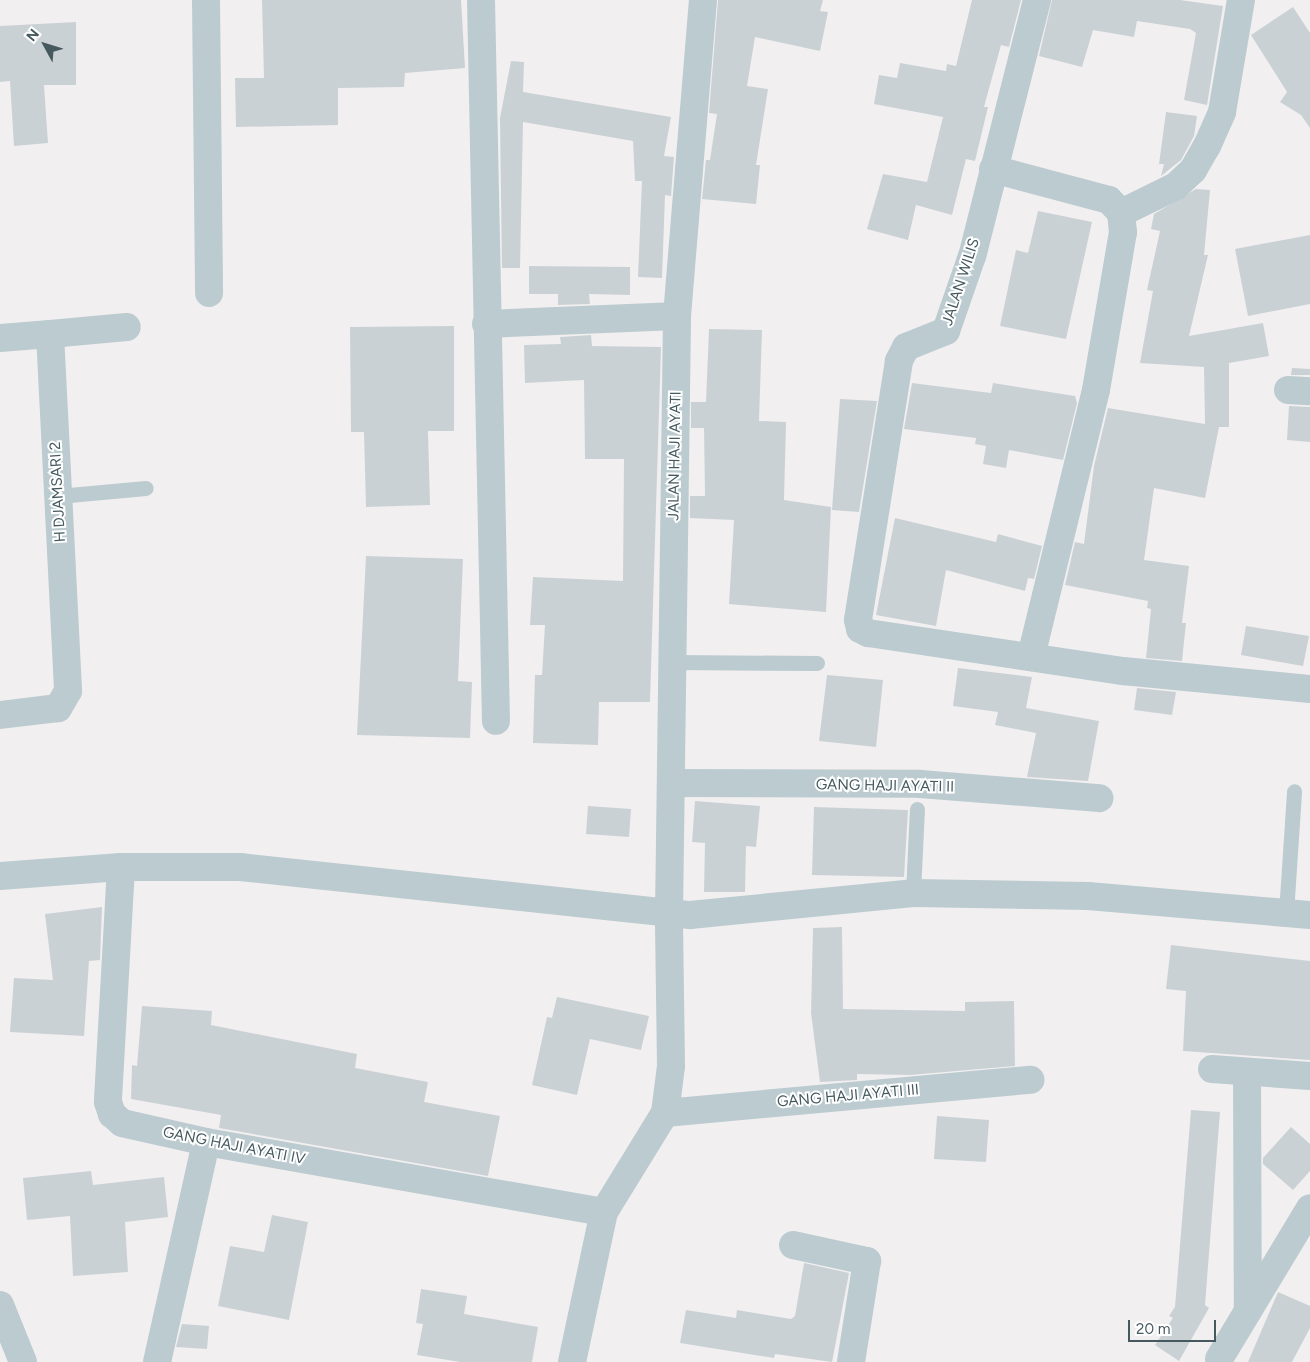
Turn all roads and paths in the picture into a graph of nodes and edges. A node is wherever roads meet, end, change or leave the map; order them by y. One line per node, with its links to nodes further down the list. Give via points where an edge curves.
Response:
1 (206, 0): 8 (street)
2 (481, 0): 10 (street)
3 (703, 0): 9 (street, JALAN HAJI AYATI)
4 (1037, 0): 6 (street, JALAN WILIS)
5 (1241, 0): 7 (street, via 1222,112 1208,146 1193,170 1176,186)
6 (993, 169): 7 (street, via 1088,192 1109,200); 16 (street, JALAN WILIS, via 972,256 946,331 906,347 899,361 858,620 860,629 868,633)
7 (1121, 213): 16 (street, via 1123,232 1096,390)
8 (209, 293)
9 (677, 316): 10 (street); 17 (street, JALAN HAJI AYATI)
10 (486, 324): 21 (street)
11 (127, 327): 12 (street)
12 (50, 334): 13 (street); 15 (street, H DJAMSARI 2)
13 (0, 338)
14 (146, 488): 15 (lane)
15 (58, 496): 20 (street, H DJAMSARI 2, via 66,700 58,708)
16 (1031, 657): 19 (street, via 1123,671)
17 (672, 662): 18 (lane); 22 (street, JALAN HAJI AYATI)
18 (817, 663)
19 (1310, 689)
20 (0, 715)
21 (496, 722)
22 (671, 783): 24 (street, GANG HAJI AYATI II, via 920,784); 29 (street, JALAN HAJI AYATI)
23 (1294, 791): 30 (lane)
24 (1099, 798)
25 (917, 809): 28 (lane)
26 (122, 867): 27 (street); 29 (street, via 240,867); 36 (street, GANG HAJI AYATI IV, via 108,1102 112,1114 122,1123)
27 (0, 876)
28 (913, 894): 29 (street, via 785,909); 30 (street, via 1088,896)
29 (669, 914): 35 (street, JALAN HAJI AYATI, via 671,1066)
30 (1298, 914)
31 (1212, 1069): 32 (street)
32 (1248, 1072): 33 (street); 41 (street)
33 (1310, 1076)
34 (1031, 1080): 35 (street, GANG HAJI AYATI III)
35 (664, 1113): 37 (street)
36 (206, 1142): 37 (street, GANG HAJI AYATI IV); 44 (street)
37 (604, 1212): 45 (street)
38 (1306, 1224): 41 (street)
39 (793, 1245): 46 (street, via 867,1261)
40 (0, 1306): 42 (street)
41 (1248, 1311): 43 (street)
42 (14, 1358)
43 (1219, 1359)
44 (157, 1362)
45 (572, 1362)
46 (851, 1362)

